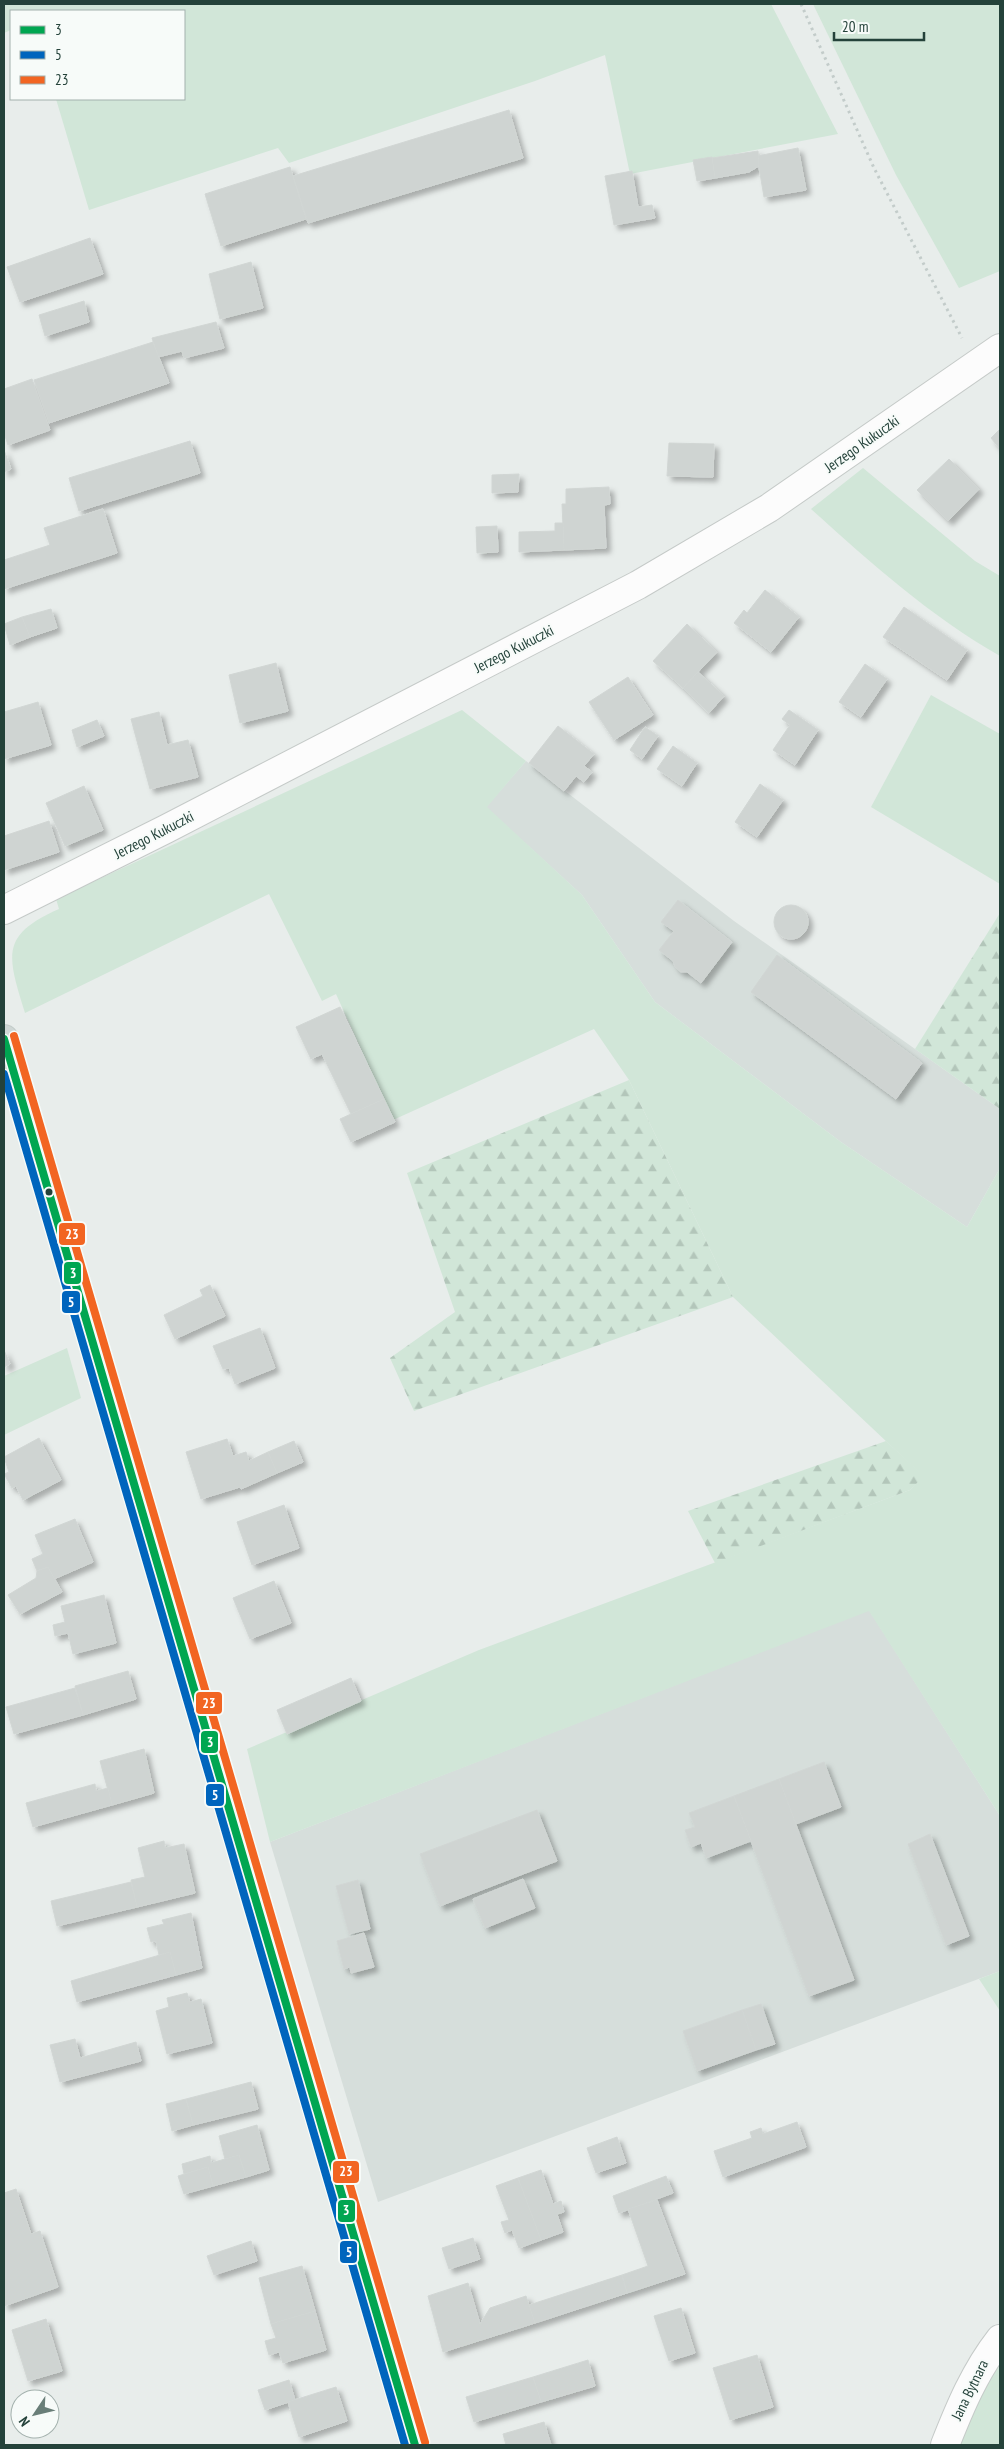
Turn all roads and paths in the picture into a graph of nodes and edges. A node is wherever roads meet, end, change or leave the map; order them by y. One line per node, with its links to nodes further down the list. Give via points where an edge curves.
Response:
1 (801, 4): 3 (path, via 874,168)
2 (1000, 348): 3 (street, Jerzego Kukuczki)
3 (976, 365): 4 (street, Jerzego Kukuczki, via 769,508 638,585)
4 (4, 910)
5 (4, 1039): 7 (main road)
6 (1000, 2338): 8 (street, Jana Bytnara, via 964,2395)
7 (415, 2445)
8 (945, 2445)

